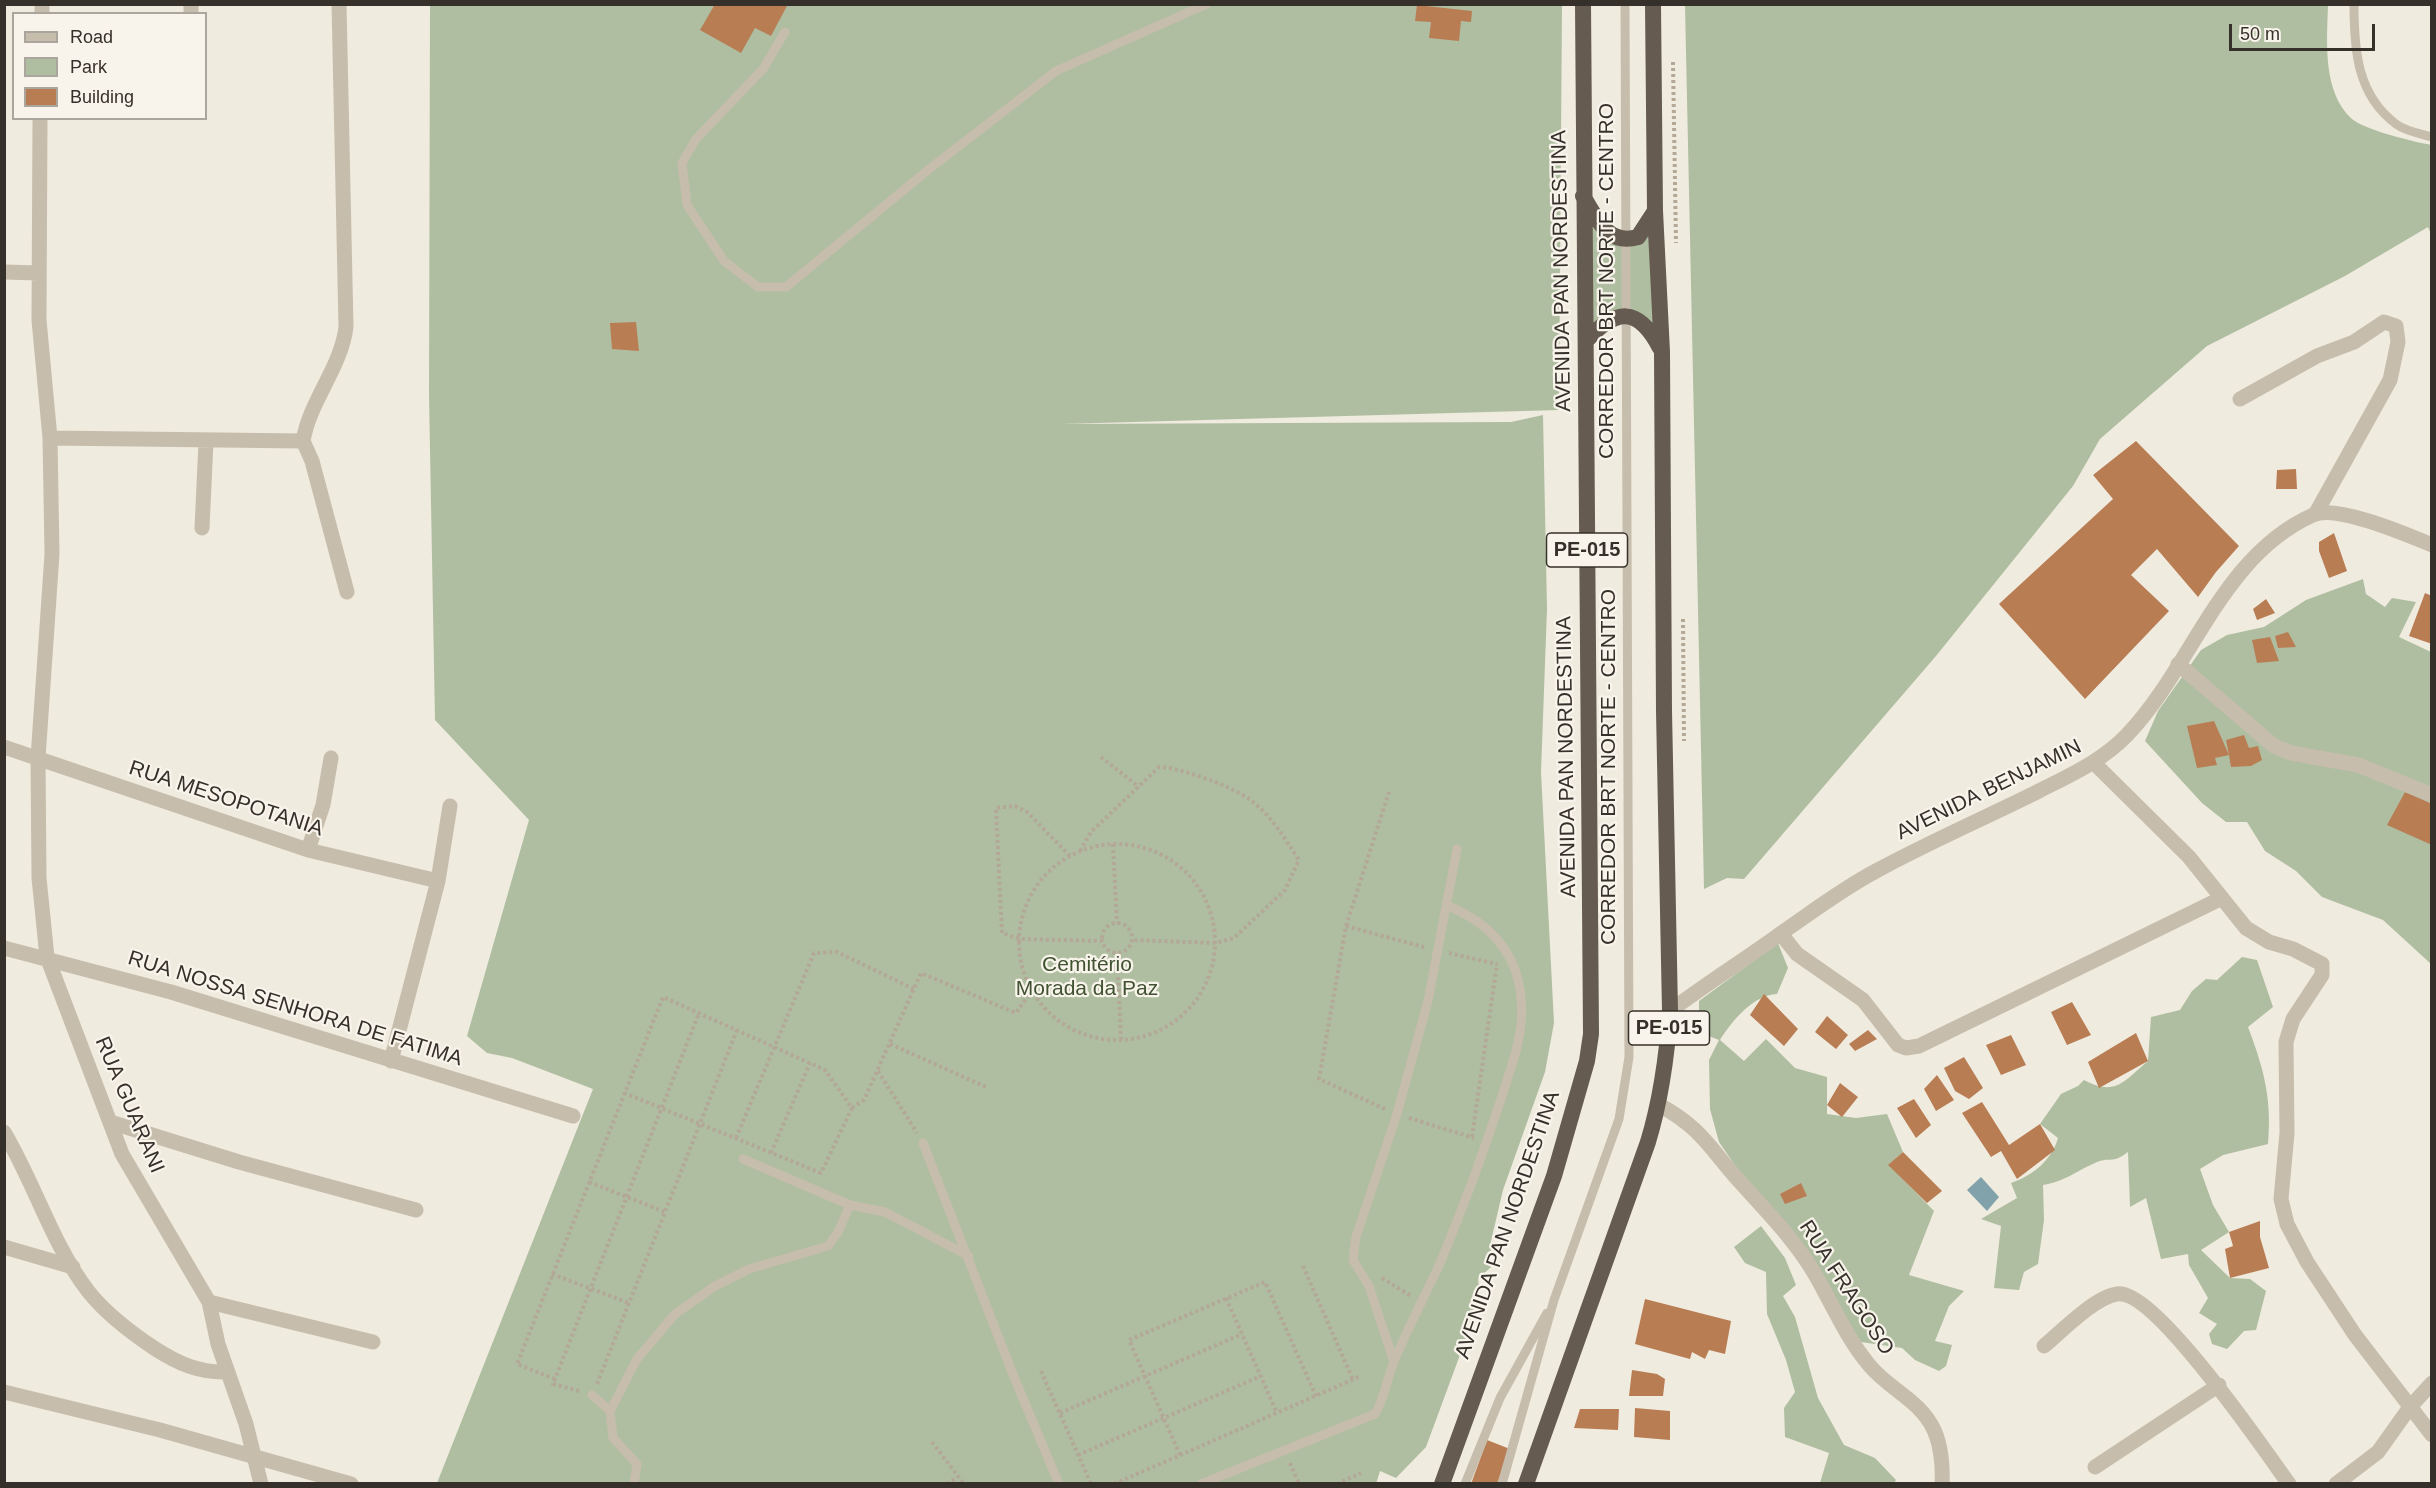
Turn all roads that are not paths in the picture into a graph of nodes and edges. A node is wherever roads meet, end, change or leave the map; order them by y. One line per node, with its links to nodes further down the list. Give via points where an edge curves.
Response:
1 (339, 4): 20 (street, via 346,327 338,355 311,409)
2 (1207, 4): 7 (lane, via 1056,71 786,287 758,287 724,261 687,204 682,163 696,139 763,69)
3 (1582, 4): 10 (highway, AVENIDA PAN NORDESTINA / PE-015)
4 (1623, 4): 12 (lane, CORREDOR BRT NORTE - CENTRO)
5 (1653, 4): 11 (highway, PE-015)
6 (2354, 4): 9 (lane, via 2360,75 2373,100 2397,125)
7 (785, 32)
8 (40, 120): 14 (street, RUA GUARANI)
9 (2432, 137)
10 (1582, 195): 12 (highway, via 1606,232); 16 (highway, AVENIDA PAN NORDESTINA / PE-015)
11 (1655, 210): 12 (highway, via 1638,237); 17 (highway, PE-015)
12 (1626, 241): 15 (lane, CORREDOR BRT NORTE - CENTRO)
13 (4, 272): 14 (street)
14 (39, 273): 19 (street, RUA GUARANI, via 39,320)
15 (1625, 315): 16 (highway, via 1614,316 1600,325); 17 (highway, via 1640,320 1652,331); 54 (lane, CORREDOR BRT NORTE - CENTRO, via 1629,1058 1626,1090 1611,1145)
16 (1586, 341): 74 (highway, AVENIDA PAN NORDESTINA / PE-015, via 1591,1034 1554,1176)
17 (1662, 352): 41 (highway, PE-015)
18 (2240, 399): 22 (street, via 2317,356 2354,342 2384,322 2396,326 2398,342 2391,380)
19 (50, 438): 21 (street); 28 (street, RUA GUARANI, via 52,554)
20 (303, 441): 21 (street); 25 (street, via 312,461)
21 (206, 442): 23 (street)
22 (2316, 513): 24 (street, via 2377,523); 26 (street, AVENIDA BENJAMIN, via 2271,541 2252,559)
23 (202, 528)
24 (2432, 545)
25 (347, 592)
26 (2178, 664): 30 (street, AVENIDA BENJAMIN, via 2127,735); 31 (street, via 2274,746 2291,753 2358,765)
27 (4, 747): 28 (street, RUA MESOPOTANIA)
28 (38, 758): 34 (street, RUA MESOPOTANIA); 40 (street, RUA GUARANI, via 39,878)
29 (331, 758): 34 (street, via 323,805)
30 (2094, 763): 36 (street, via 2189,857); 38 (street, AVENIDA BENJAMIN, via 1875,871)
31 (2432, 795)
32 (450, 806): 35 (street)
33 (1456, 849): 37 (lane)
34 (308, 850): 35 (street, RUA MESOPOTANIA)
35 (438, 881): 42 (street)
36 (2222, 898): 38 (street, via 1918,1046 1906,1048 1898,1044 1863,1000 1797,954); 64 (street, via 2256,936 2322,964 2322,975 2292,1019 2286,1042 2287,1132 2281,1199 2287,1224 2307,1262 2355,1335)
37 (1446, 905): 58 (lane, via 1428,1001 1397,1114 1363,1210 1353,1260 1369,1286); 58 (lane, via 1471,915 1509,954 1521,997 1522,1020 1516,1053 1488,1140)
38 (1781, 934): 41 (street, AVENIDA BENJAMIN)
39 (4, 948): 40 (street, RUA NOSSA SENHORA DE FATIMA)
40 (47, 957): 42 (street, RUA NOSSA SENHORA DE FATIMA); 45 (street, RUA GUARANI)
41 (1670, 1011): 43 (highway, PE-015)
42 (392, 1060): 44 (street, RUA NOSSA SENHORA DE FATIMA)
43 (1659, 1106): 77 (highway, PE-015); 78 (street, RUA FRAGOSO, via 1695,1128 1712,1146 1803,1256 1869,1365 1924,1413 1940,1448)
44 (573, 1116)
45 (110, 1122): 50 (street); 55 (street, RUA GUARANI, via 138,1184)
46 (4, 1132): 53 (street)
47 (923, 1143): 52 (lane)
48 (743, 1159): 49 (lane)
49 (850, 1205): 52 (lane, via 885,1212); 65 (lane, via 828,1245 749,1269 675,1314 637,1359)
50 (416, 1210)
51 (4, 1247): 53 (street)
52 (969, 1256): 72 (lane)
53 (73, 1267): 59 (street, via 111,1316 137,1336 171,1359 195,1369)
54 (1554, 1300): 75 (lane, CORREDOR BRT NORTE - CENTRO, via 1500,1398); 76 (lane, CORREDOR BRT NORTE - CENTRO)
55 (209, 1302): 56 (street); 59 (street, RUA GUARANI)
56 (374, 1342)
57 (2044, 1346): 61 (street, via 2103,1298 2119,1293 2140,1303)
58 (1394, 1362): 73 (lane, via 1375,1414)
59 (227, 1372): 67 (street, RUA GUARANI)
60 (2432, 1383): 64 (street)
61 (2219, 1385): 68 (street); 79 (street)
62 (4, 1392): 67 (street)
63 (592, 1395): 65 (lane)
64 (2410, 1407): 66 (street); 80 (street, via 2378,1452)
65 (610, 1411): 71 (lane, via 613,1438 637,1464)
66 (2432, 1435)
67 (255, 1458): 69 (street, RUA GUARANI); 70 (street)
68 (2095, 1467)
69 (261, 1484)
70 (351, 1484)
71 (634, 1484)
72 (1059, 1484)
73 (1201, 1484)
74 (1442, 1484)
75 (1465, 1484)
76 (1502, 1484)
77 (1526, 1484)
78 (1942, 1484)
79 (2289, 1484)
80 (2336, 1484)

